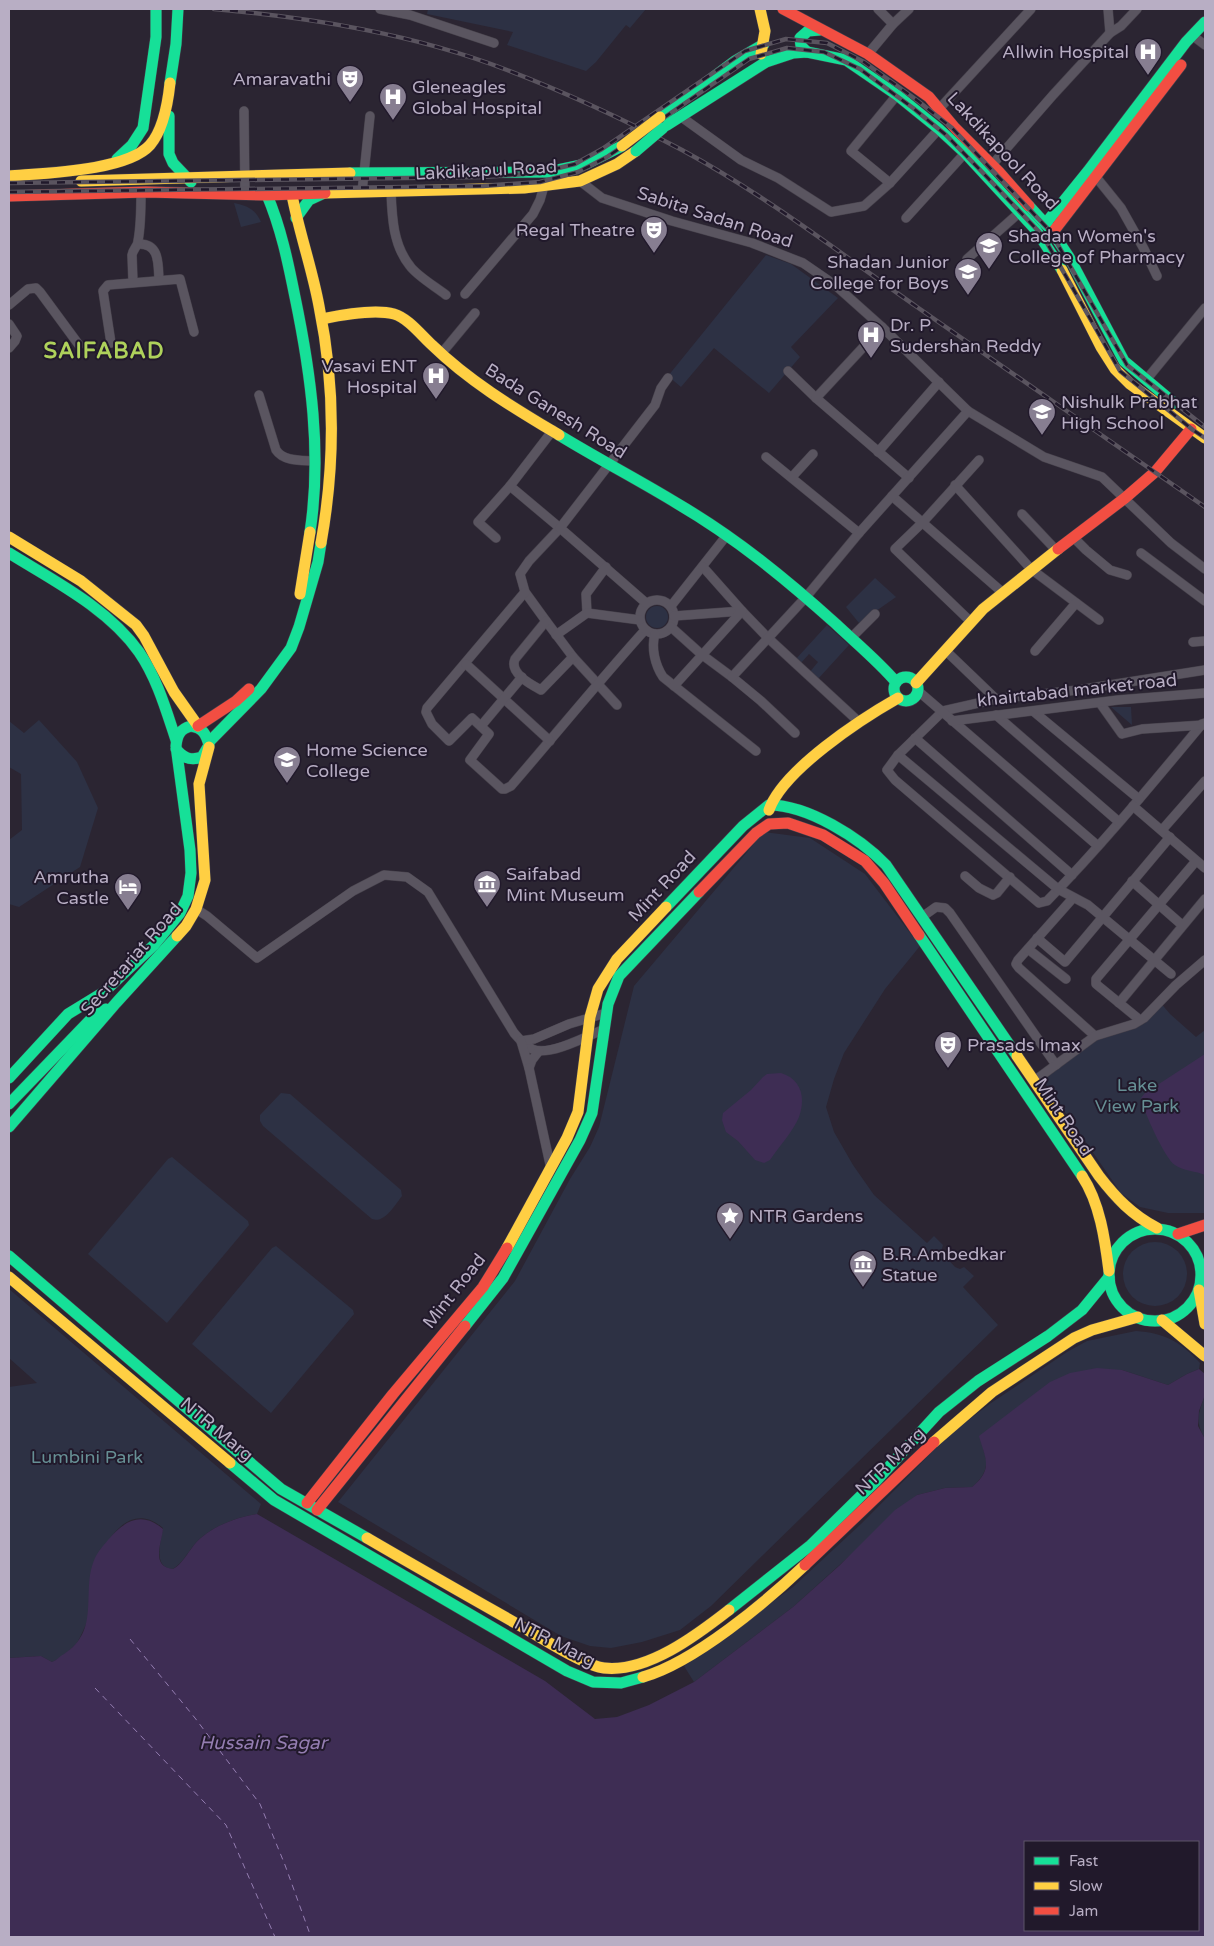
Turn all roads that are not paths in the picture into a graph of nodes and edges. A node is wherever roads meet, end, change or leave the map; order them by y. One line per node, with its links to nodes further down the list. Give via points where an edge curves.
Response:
1 (156, 9): 30 (main road, via 156,37 142,128 129,150)
2 (178, 9): 20 (main road, Lakdikapul Road)
3 (380, 9): 15 (street, via 410,15)
4 (760, 9): 16 (main road, via 766,26)
5 (783, 9): 12 (main road)
6 (878, 9): 11 (street)
7 (910, 9): 11 (street)
8 (1031, 9): 22 (street)
9 (1108, 9): 13 (street)
10 (1138, 9): 13 (street)
11 (893, 24): 18 (street)
12 (820, 30): 17 (main road, via 804,32 800,37 799,43); 18 (main road)
13 (1110, 33): 31 (street)
14 (1202, 34): 29 (main road, via 1186,42)
15 (494, 42)
16 (764, 44): 19 (main road); 26 (main road, Lakdikapul Road, via 734,61)
17 (807, 52): 19 (main road, Lakdikapul Road, via 779,56); 21 (main road, Lakdikapul Road, via 846,60)
18 (868, 54): 22 (main road, Lakdikapool Road, via 929,97)
19 (754, 70): 25 (main road, Lakdikapul Road)
20 (169, 92): 30 (main road, Lakdikapul Road, via 158,134 151,144 142,153); 35 (main road, Lakdikapul Road, via 169,154 173,164)
21 (896, 95): 27 (main road, Lakdikapool Road); 39 (street, via 851,151)
22 (938, 109): 31 (main road, Lakdikapool Road)
23 (244, 111): 33 (street)
24 (370, 116): 32 (street)
25 (680, 116): 26 (main road, Lakdikapul Road); 39 (street, via 741,160 778,178 831,212 864,206)
26 (664, 121): 32 (main road, Lakdikapul Road, bridge, via 600,158 566,170); 37 (main road, Lakdikapul Road, bridge, via 636,151)
27 (939, 129): 28 (main road, Lakdikapool Road); 39 (street)
28 (965, 154): 50 (main road, Lakdikapool Road); 52 (street)
29 (1105, 157): 36 (main road); 54 (main road)
30 (111, 164): 38 (main road, Lakdikapul Road)
31 (992, 165): 54 (main road, Lakdikapool Road)
32 (363, 173): 33 (main road, Lakdikapul Road); 41 (street)
33 (244, 175): 35 (main road, Lakdikapul Road); 46 (street)
34 (9, 176): 38 (main road, Lakdikapul Road)
35 (186, 177): 38 (main road, Lakdikapul Road); 45 (main road, Lakdikapul Road)
36 (1096, 177): 54 (main road); 57 (street, via 1120,208)
37 (580, 181): 40 (main road, Lakdikapul Road); 69 (street, Sabita Sadan Road, via 602,198 752,243 803,263 835,285)
38 (74, 182): 43 (main road, Lakdikapul Road); 49 (main road, Lakdikapul Road, via 57,195)
39 (890, 183)
40 (544, 186): 42 (main road, Lakdikapul Road); 60 (street, via 533,214)
41 (362, 192): 42 (main road, Lakdikapul Road); 44 (main road, Lakdikapul Road)
42 (391, 192): 61 (street, via 392,222 410,267)
43 (141, 193): 45 (main road, Lakdikapul Road); 55 (street)
44 (322, 193): 48 (main road, Lakdikapul Road); 51 (main road, via 309,200)
45 (208, 194): 46 (main road, Lakdikapul Road)
46 (245, 195): 47 (main road, Lakdikapul Road)
47 (267, 195): 48 (main road, Lakdikapul Road); 53 (main road)
48 (292, 195): 51 (main road)
49 (9, 196)
50 (1020, 212): 56 (street); 66 (main road, Lakdikapool Road, via 1058,262)
51 (296, 218): 53 (main road); 67 (main road)
52 (906, 218)
53 (278, 220): 90 (main road, via 300,321 313,404)
54 (1049, 228): 63 (main road, Lakdikapool Road, via 1069,258)
55 (138, 244): 58 (street, via 149,245 155,250); 59 (street, via 133,251)
56 (967, 259)
57 (1157, 276)
58 (159, 280): 59 (street); 70 (street, via 181,280)
59 (133, 282): 71 (street, via 104,287)
60 (465, 294)
61 (446, 295)
62 (9, 305): 72 (street, via 28,290 36,288)
63 (1095, 309): 66 (main road); 77 (main road, Lakdikapool Road, via 1124,361)
64 (1202, 311): 77 (street)
65 (475, 313): 74 (street)
66 (1085, 315): 84 (main road, Lakdikapool Road, via 1115,369)
67 (322, 319): 74 (main road, Bada Ganesh Road, via 349,314 395,314); 166 (main road, via 330,403 330,459 318,559 288,654 231,722)
68 (9, 324): 73 (street, via 17,336)
69 (882, 327): 78 (street, Sabita Sadan Road); 80 (street)
70 (194, 332)
71 (111, 342)
72 (79, 345)
73 (9, 348)
74 (441, 354): 83 (main road, Bada Ganesh Road, via 487,391)
75 (788, 371): 80 (street)
76 (668, 378): 91 (street, via 654,405)
77 (1146, 380): 82 (main road, Lakdikapool Road)
78 (939, 382): 81 (street, Sabita Sadan Road); 86 (street)
79 (259, 395): 90 (street, via 280,456)
80 (816, 398): 86 (street)
81 (968, 411): 93 (street); 97 (street, Sabita Sadan Road, via 1044,457 1102,477)
82 (1205, 425)
83 (553, 430): 91 (main road, Bada Ganesh Road); 95 (street)
84 (1191, 430): 85 (main road, Lakdikapool Road); 97 (main road, via 1155,472)
85 (1205, 438)
86 (878, 452): 93 (street)
87 (813, 454): 92 (street)
88 (766, 457): 92 (street)
89 (979, 460): 94 (street)
90 (315, 461): 161 (main road, via 312,518 297,611 281,653 236,701)
91 (609, 465): 100 (street); 102 (main road, Bada Ganesh Road)
92 (792, 478): 101 (street)
93 (909, 478): 96 (street)
94 (955, 485): 99 (street); 111 (street)
95 (510, 486): 100 (street); 105 (street, via 478,522)
96 (892, 496): 99 (street); 101 (street)
97 (1125, 498): 104 (main road); 112 (street, Sabita Sadan Road, via 1171,544)
98 (1022, 514): 106 (street)
99 (923, 522): 115 (street); 128 (street, via 895,549)
100 (560, 528): 109 (street); 114 (street, via 520,574)
101 (859, 532): 116 (street)
102 (727, 535): 110 (street); 116 (main road, Bada Ganesh Road)
103 (9, 537): 161 (main road, via 80,581 136,625 174,692)
104 (1073, 537): 106 (main road); 113 (street, via 1110,570)
105 (496, 538)
106 (1056, 550): 111 (main road)
107 (9, 553): 167 (main road, via 114,624 133,644 163,702)
108 (1141, 553): 117 (street)
109 (606, 567): 119 (street); 122 (street, via 586,594)
110 (703, 567): 120 (street); 121 (street)
111 (1032, 569): 115 (main road); 118 (street)
112 (1205, 569)
113 (1126, 575)
114 (525, 592): 127 (street); 141 (street)
115 (1002, 592): 128 (main road)
116 (806, 596): 133 (street); 134 (main road)
117 (1205, 601)
118 (1076, 603): 126 (street); 138 (street)
119 (646, 604): 120 (street, via 657,599); 125 (street, via 641,610)
120 (671, 606): 124 (street)
121 (742, 611): 124 (street); 133 (street); 139 (street)
122 (588, 613): 125 (street); 131 (street)
123 (875, 614): 134 (street)
124 (674, 616): 129 (street)
125 (640, 620): 130 (street)
126 (1099, 620)
127 (546, 621): 131 (street); 143 (street, via 515,658 513,667)
128 (971, 622): 137 (main road)
129 (671, 627): 132 (street); 139 (street)
130 (645, 630): 132 (street); 145 (street)
131 (556, 634): 140 (street)
132 (655, 634): 147 (street, via 657,668)
133 (768, 638): 144 (street); 158 (street)
134 (851, 638): 146 (main road)
135 (1205, 641): 136 (street)
136 (1193, 642)
137 (945, 650): 148 (main road); 152 (street)
138 (1035, 651)
139 (701, 654): 144 (street); 147 (street)
140 (573, 658): 143 (street, via 541,690); 145 (street)
141 (466, 664): 151 (street); 162 (street, via 426,712 432,724 449,741 472,718)
142 (1205, 670): 152 (street)
143 (522, 677): 151 (street)
144 (732, 677): 163 (street)
145 (597, 682): 154 (street); 165 (street)
146 (896, 682): 148 (main road, via 906,677); 150 (main road, via 894,688)
147 (674, 686): 168 (street)
148 (917, 686): 150 (main road, via 916,695 908,701); 155 (street)
149 (1205, 693): 153 (street, khairtabad market road)
150 (898, 698): 158 (main road)
151 (504, 699): 162 (street); 165 (street)
152 (996, 699): 155 (street)
153 (1100, 702): 156 (street, khairtabad market road); 160 (street, via 1122,734 1142,729)
154 (617, 705)
155 (942, 711): 159 (street); 164 (street)
156 (1033, 711): 157 (street, khairtabad market road); 174 (street)
157 (996, 715): 159 (street, khairtabad market road); 177 (street)
158 (858, 721): 173 (main road)
159 (952, 721): 182 (street)
160 (1204, 724): 174 (street)
161 (198, 726): 166 (main road, via 207,733); 167 (main road, via 186,727 178,734)
162 (480, 726): 165 (street, via 489,734 470,760 502,789 511,786)
163 (795, 733)
164 (915, 738): 169 (street); 187 (street)
165 (550, 741)
166 (209, 743): 167 (main road, via 202,757 196,759 184,758); 172 (main road, Secretariat Road)
167 (176, 744): 171 (main road)
168 (756, 751)
169 (898, 754): 189 (street, via 887,770 889,774); 191 (street)
170 (1205, 781): 180 (street)
171 (180, 782): 172 (main road, via 190,778); 206 (main road, via 190,850 188,896 170,928)
172 (199, 784): 195 (main road, Secretariat Road, via 205,880)
173 (785, 784): 175 (main road); 176 (main road)
174 (1136, 803): 177 (street); 180 (street)
175 (769, 805): 176 (main road, Mint Road); 179 (main road); 210 (main road, Mint Road, via 743,826 617,959 598,989)
176 (788, 806): 178 (main road); 183 (main road, Mint Road, via 837,828)
177 (1119, 822): 182 (street)
178 (788, 823): 179 (main road, Mint Road); 185 (main road, Mint Road, via 822,835)
179 (769, 824): 209 (main road, Mint Road, via 756,833 619,976)
180 (1162, 830): 181 (street)
181 (1170, 838): 184 (street); 190 (street)
182 (1098, 846): 187 (street)
183 (876, 853): 185 (main road); 196 (main road, Mint Road)
184 (1196, 860): 186 (street); 194 (street)
185 (865, 861): 226 (main road, Mint Road, via 884,883)
186 (1205, 868)
187 (1072, 875): 191 (street)
188 (965, 876): 189 (street, via 992,895)
189 (1010, 877): 191 (street, via 1039,903 1047,901)
190 (1132, 881): 194 (street); 197 (street)
191 (1058, 889): 192 (street)
192 (1073, 898): 197 (street); 199 (street)
193 (1205, 899): 198 (street)
194 (1159, 905): 198 (street); 200 (street)
195 (196, 909): 207 (main road, Secretariat Road, via 186,926); 215 (street, via 257,958 353,891 384,875 407,877 428,892)
196 (922, 917): 217 (street, via 936,907 945,908 950,913); 220 (main road, Mint Road)
197 (1103, 918): 199 (street, via 1065,962); 200 (street)
198 (1182, 925): 202 (street)
199 (1037, 938): 201 (street)
200 (1129, 940): 202 (street); 208 (street, via 1096,982)
201 (1028, 949): 205 (street); 214 (street, via 1016,964 1019,968)
202 (1154, 960): 204 (street); 208 (street)
203 (1205, 960): 211 (street)
204 (1171, 974)
205 (1066, 979)
206 (104, 992): 219 (main road, via 68,1014); 221 (main road)
207 (116, 1003): 221 (main road, via 92,1018); 222 (main road, Secretariat Road)
208 (1120, 1003): 211 (street)
209 (606, 1013): 210 (street); 212 (main road, Mint Road)
210 (590, 1017): 213 (main road, Mint Road); 215 (street)
211 (1140, 1020): 214 (street)
212 (604, 1029): 213 (street); 225 (main road, Mint Road, via 592,1113)
213 (588, 1036): 216 (street); 223 (main road, Mint Road, via 578,1112)
214 (1095, 1036): 217 (street)
215 (521, 1041): 216 (street); 218 (street)
216 (539, 1051): 218 (street)
217 (1056, 1065): 220 (street)
218 (529, 1068): 223 (street)
219 (9, 1078)
220 (1034, 1081): 224 (main road, Mint Road)
221 (10, 1099)
222 (9, 1127)
223 (551, 1168): 225 (street); 238 (main road, Mint Road, via 483,1287)
224 (1100, 1176): 226 (main road); 228 (main road, Mint Road, via 1125,1209)
225 (558, 1180): 239 (main road, Mint Road, via 504,1278)
226 (1088, 1184): 231 (main road, Mint Road, via 1106,1239)
227 (1205, 1225): 229 (main road)
228 (1157, 1228): 229 (main road); 231 (main road, via 1140,1231 1125,1240 1114,1254)
229 (1178, 1234): 233 (main road, via 1192,1246 1200,1262)
230 (9, 1256): 238 (main road, NTR Marg, via 281,1489)
231 (1109, 1274): 234 (main road, via 1112,1292 1119,1304); 239 (main road, NTR Marg, via 1082,1310 978,1381 939,1412 876,1481 793,1561 702,1631 670,1651 631,1666 604,1668 591,1664)
232 (9, 1277): 234 (main road, NTR Marg, via 274,1500 567,1672 593,1682 621,1683 657,1673 682,1660 797,1574 944,1433 992,1392 1074,1338)
233 (1202, 1281): 235 (main road, via 1190,1304 1178,1315); 236 (main road)
234 (1138, 1317): 235 (main road)
235 (1162, 1320): 237 (main road)
236 (1205, 1324)
237 (1205, 1356)
238 (307, 1504): 239 (main road, NTR Marg)
239 (318, 1510)

